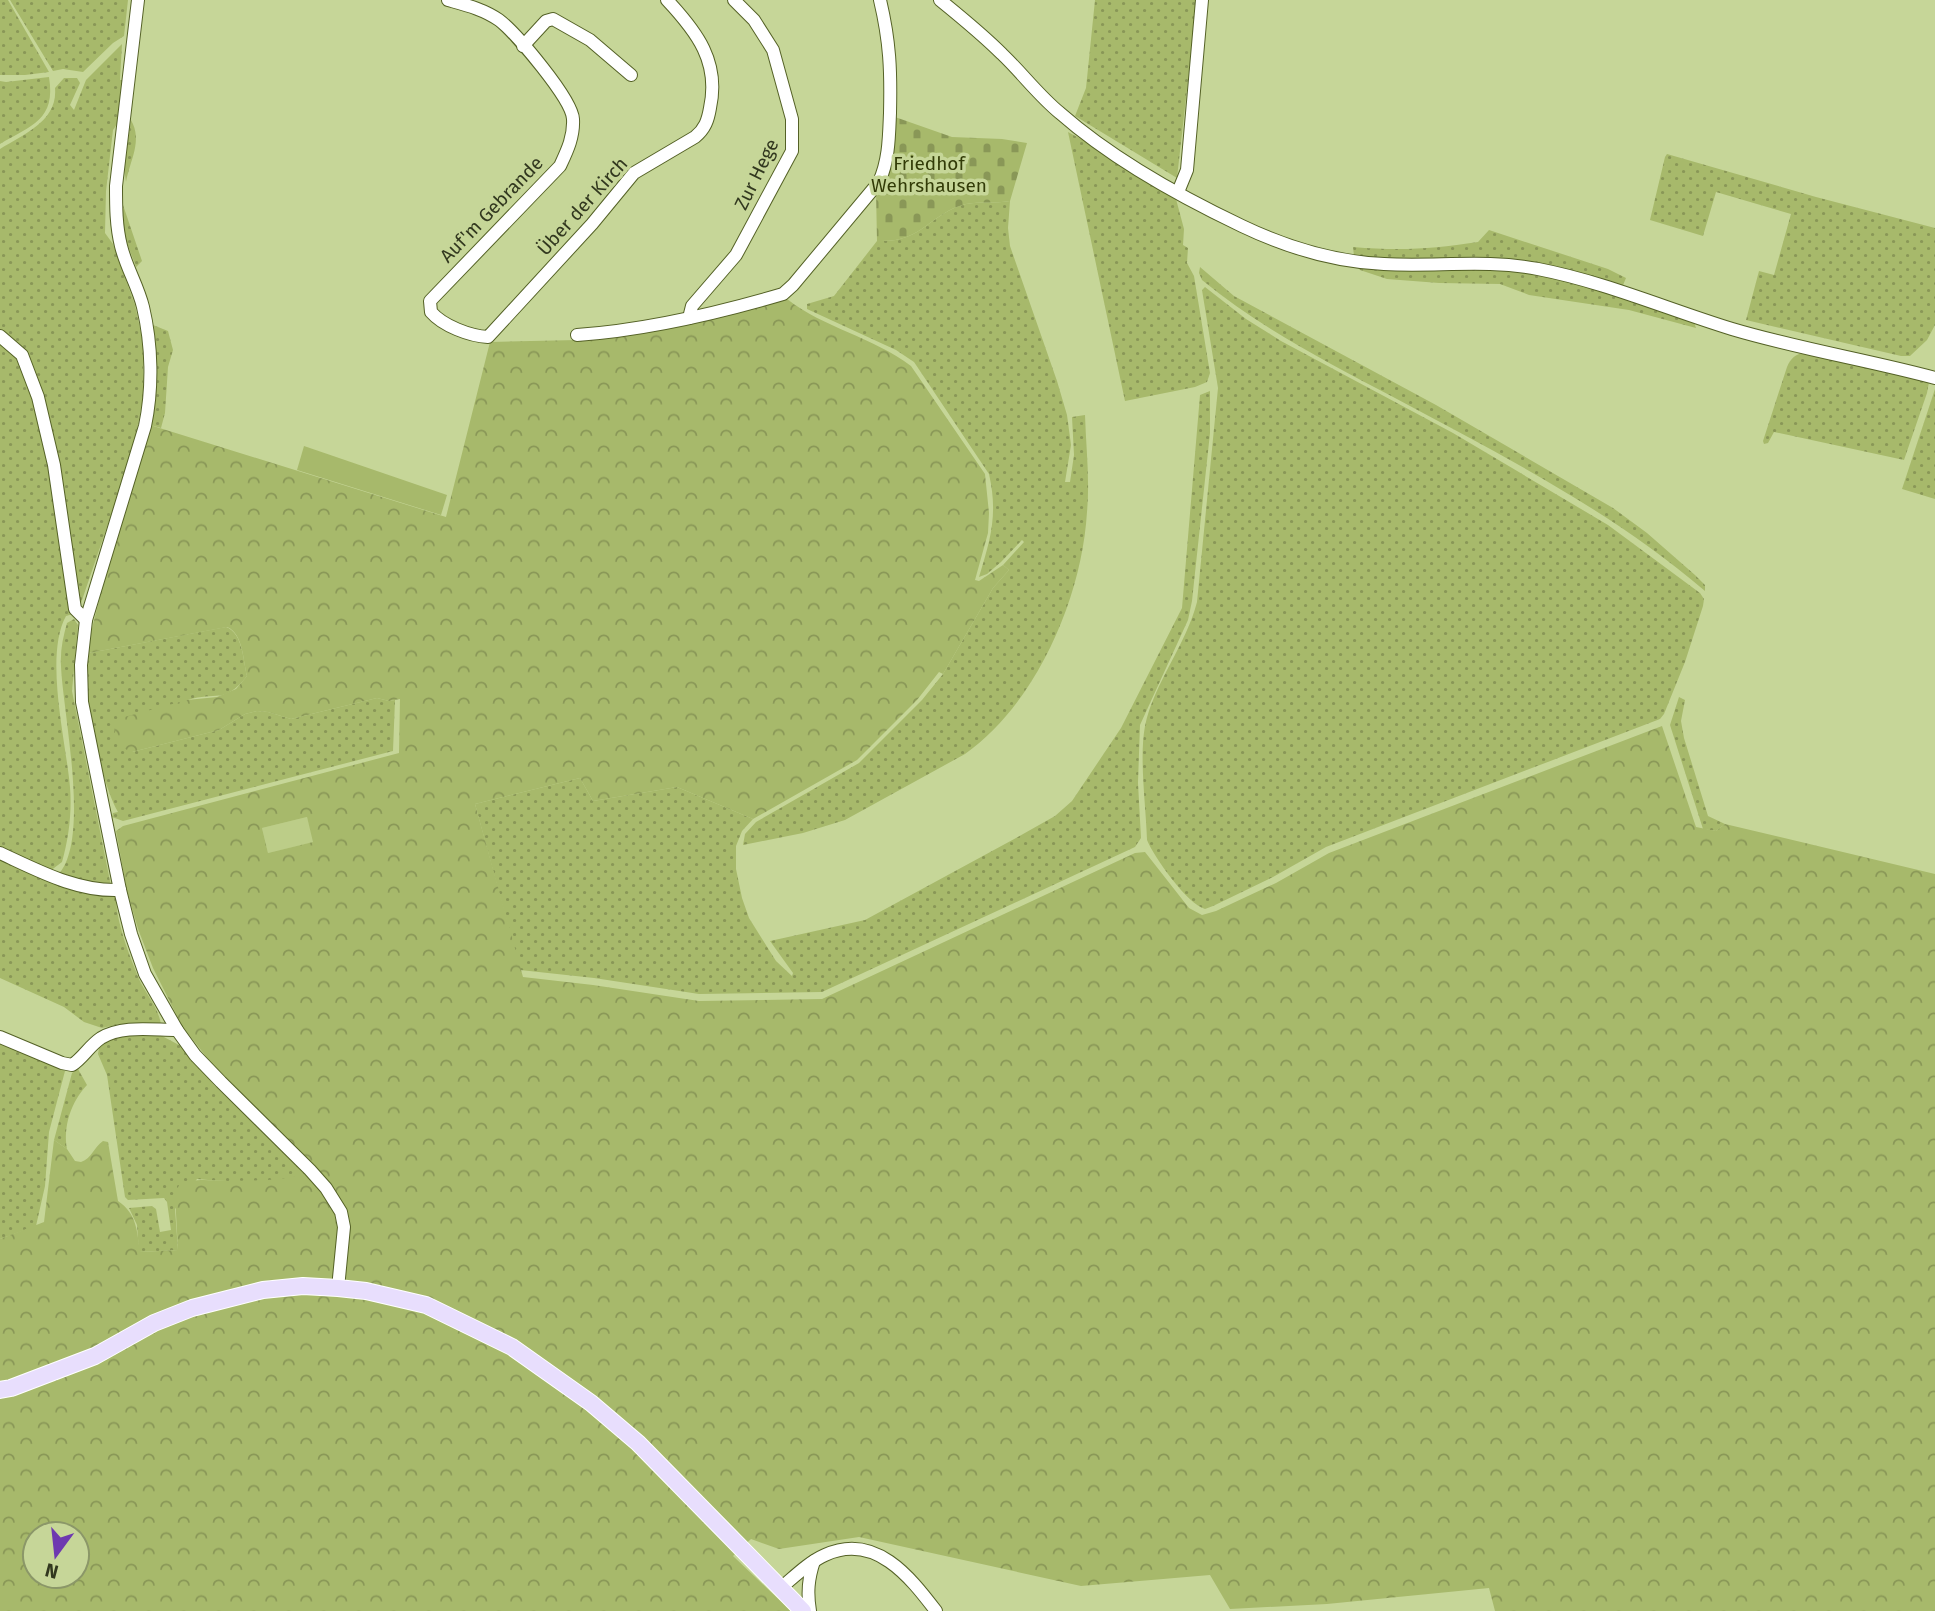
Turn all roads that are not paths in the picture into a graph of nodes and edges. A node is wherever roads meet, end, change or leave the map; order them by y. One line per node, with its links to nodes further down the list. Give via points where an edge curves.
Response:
1 (138, 0): 16 (street, via 116,214 121,246 146,324 150,395 145,426)
2 (448, 0): 8 (street, Auf'm Gebrande, via 498,20)
3 (667, 0): 14 (street, Über der Kirch, via 712,67 712,101 704,128 634,173)
4 (734, 0): 11 (street, Zur Hege, via 774,50 792,119 792,151 736,255 692,306)
5 (880, 0): 11 (street, via 889,37 892,90 889,149 879,182 783,294)
6 (940, 0): 10 (street, via 1063,116)
7 (1202, 0): 10 (street, via 1187,170)
8 (523, 47): 9 (street, via 546,21 558,20); 14 (street, Auf'm Gebrande, via 569,105 572,139 560,166 430,301 431,312 441,321)
9 (631, 75)
10 (1178, 192): 15 (street, via 1260,234 1327,256 1382,264 1498,264 1537,269 1778,342)
11 (690, 318): 12 (street, via 626,332)
12 (577, 335)
13 (0, 336): 16 (street, via 22,355 38,397 54,466 75,608)
14 (488, 337)
15 (1935, 378)
16 (86, 620): 18 (street, via 82,702)
17 (0, 853): 18 (street, via 65,881)
18 (120, 890): 19 (street, via 145,974)
19 (177, 1030): 20 (street, via 116,1030 91,1045 72,1065); 21 (street, via 195,1055 333,1199 344,1222)
20 (0, 1037)
21 (338, 1287): 22 (main road, via 263,1290 192,1308 95,1356); 24 (main road, via 426,1305 522,1354 638,1443)
22 (0, 1390)
23 (814, 1561): 24 (street); 26 (street, via 809,1576); 27 (street, via 838,1551 872,1552 902,1570)
24 (782, 1587): 25 (main road)
25 (803, 1611)
26 (810, 1611)
27 (936, 1611)

